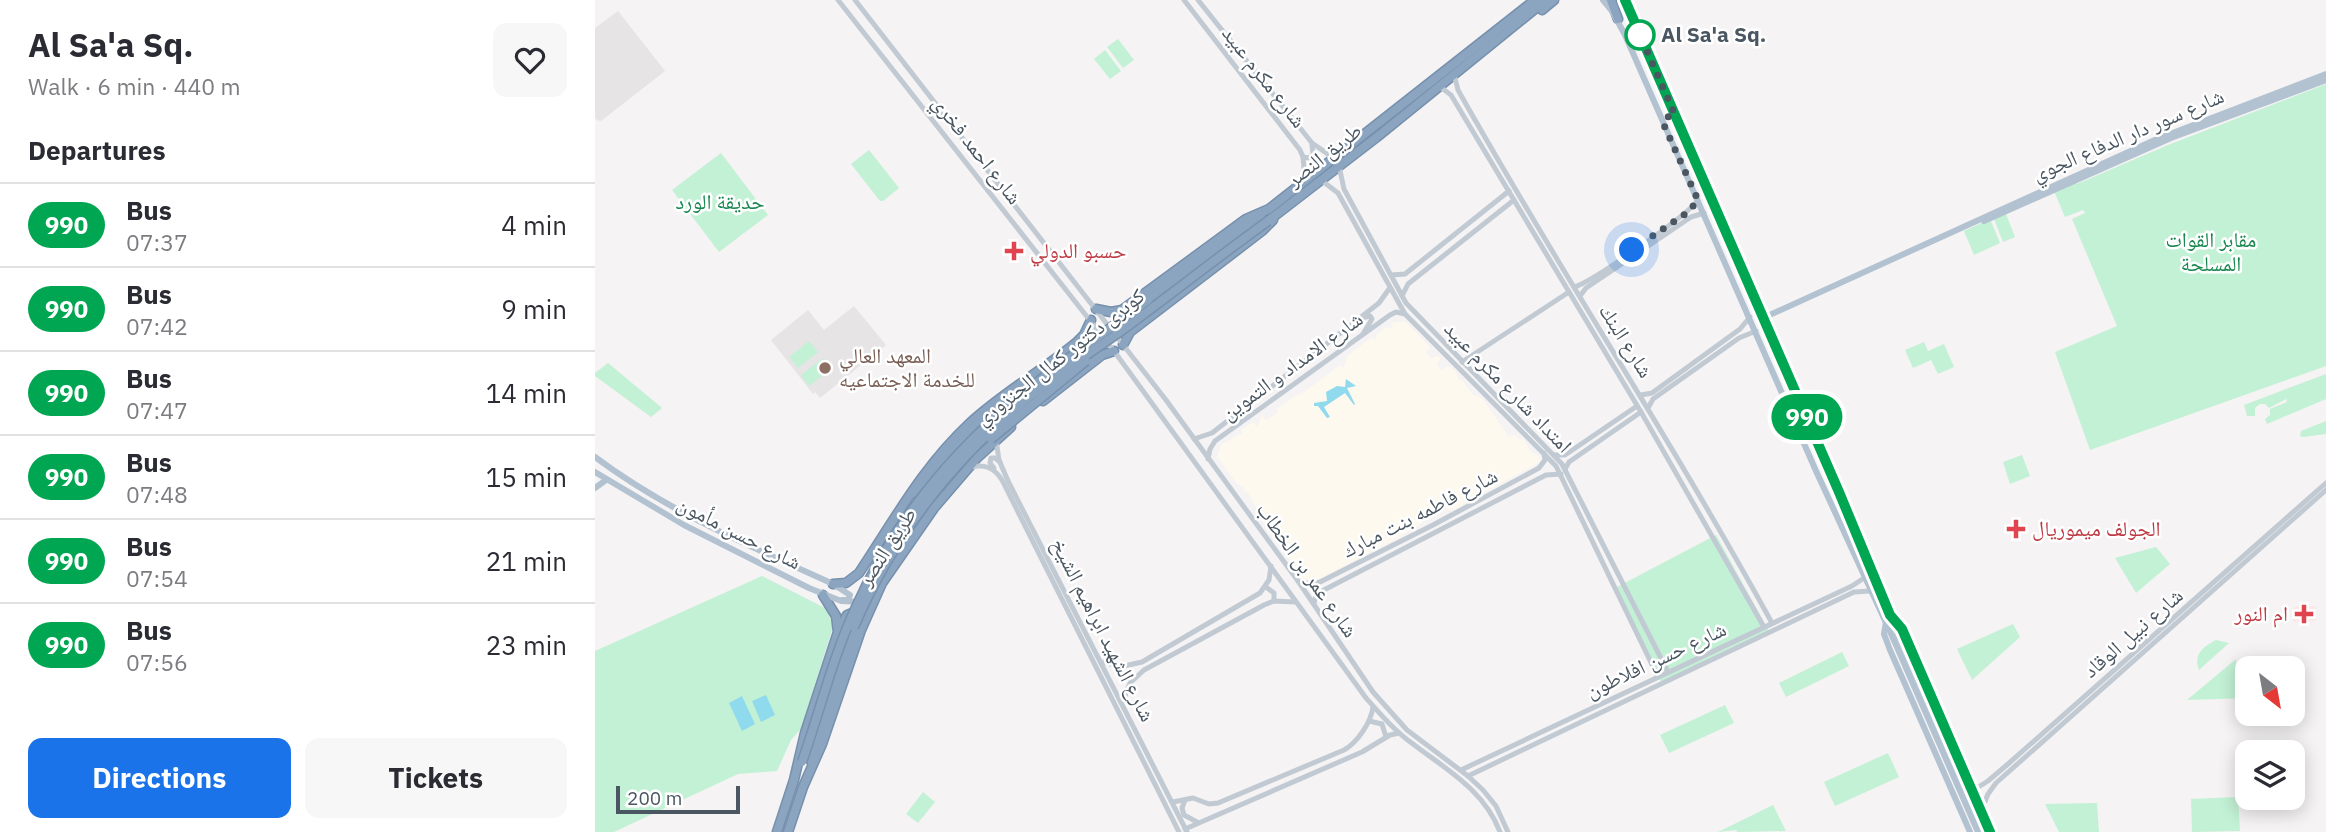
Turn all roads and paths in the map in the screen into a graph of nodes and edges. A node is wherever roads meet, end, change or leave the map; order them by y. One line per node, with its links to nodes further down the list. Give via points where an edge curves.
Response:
1 (838, 0): 55 (street, شارع احمد فخري)
2 (855, 0): 49 (street, شارع احمد فخري)
3 (1184, 0): 27 (street, شارع مكرم عبيد)
4 (1198, 0): 25 (street, شارع مكرم عبيد)
5 (1527, 0): 15 (highway, طريق النصر, via 1458,54)
6 (1535, 0): 15 (highway)
7 (1545, 0): 16 (highway)
8 (1554, 0): 16 (highway, طريق النصر, via 1469,68)
9 (1603, 0): 12 (main road)
10 (1611, 0): 12 (highway)
11 (1625, 0): 13 (main road)
12 (1618, 19): 14 (main road)
13 (1640, 34): 14 (main road); 21 (main road)
14 (1625, 36): 22 (main road)
15 (1453, 64): 26 (highway, طريق النصر)
16 (1455, 74): 18 (highway, طريق النصر); 19 (street, شارع البنك)
17 (2326, 77): 53 (main road, شارع سور دار الدفاع الجوي, via 2075,178)
18 (1439, 86): 20 (street, شارع البنك); 28 (highway, طريق النصر)
19 (1461, 95): 20 (street); 46 (street, شارع البنك)
20 (1454, 99): 33 (street, شارع البنك)
21 (1671, 105): 22 (main road); 23 (main road)
22 (1658, 109): 24 (main road)
23 (1675, 115): 24 (main road); 53 (main road)
24 (1663, 123): 36 (main road)
25 (1312, 143): 26 (street, شارع مكرم عبيد); 27 (street, via 1313,154)
26 (1332, 157): 29 (highway, طريق النصر)
27 (1303, 158): 29 (street, شارع مكرم عبيد)
28 (1339, 166): 30 (highway, طريق النصر); 31 (street, امتداد شارع مكرم عبيد)
29 (1305, 179): 40 (highway, طريق النصر)
30 (1321, 180): 32 (street, امتداد شارع مكرم عبيد); 40 (highway, طريق النصر)
31 (1342, 184): 32 (street); 43 (street, امتداد شارع مكرم عبيد)
32 (1334, 188): 45 (street, امتداد شارع مكرم عبيد)
33 (1509, 191): 34 (street); 35 (street, شارع البنك)
34 (1499, 198): 37 (street); 41 (street)
35 (1514, 200): 37 (street); 46 (street, شارع البنك)
36 (1698, 200): 38 (main road); 39 (street)
37 (1505, 207): 42 (street)
38 (1705, 213): 39 (street); 52 (main road)
39 (1689, 214): 44 (street)
40 (1268, 215): 50 (highway, طريق النصر, via 1246,219); 56 (highway, طريق النصر, via 1262,231); 62 (highway, كوبرى دكتور كمال الجنزوري, bridge); 67 (highway, كوبرى دكتور كمال الجنزوري, bridge)
41 (1414, 266): 42 (street); 43 (street, via 1402,275)
42 (1420, 274): 47 (street)
43 (1391, 275): 47 (street, امتداد شارع مكرم عبيد)
44 (1584, 286): 46 (street); 48 (street)
45 (1389, 289): 51 (street, امتداد شارع مكرم عبيد); 54 (street, شارع الامداد و التموين)
46 (1572, 289): 48 (street, شارع البنك); 65 (street); 71 (street, شارع البنك)
47 (1402, 296): 65 (street, امتداد شارع مكرم عبيد)
48 (1580, 296): 68 (street, شارع البنك)
49 (1096, 309): 50 (highway); 61 (street, شارع عمر بن الخطاب)
50 (1122, 310): 56 (highway, via 1127,321)
51 (1405, 314): 59 (street, شارع الامداد و التموين, via 1392,313); 78 (street, امتداد شارع مكرم عبيد)
52 (1750, 317): 57 (street); 58 (main road)
53 (1763, 318): 117 (main road)
54 (1358, 319): 59 (street, via 1372,318); 73 (street, شارع الامداد و التموين)
55 (1091, 320): 63 (highway, طريق النصر); 64 (street, شارع عمر بن الخطاب)
56 (1138, 326): 61 (highway, طريق النصر)
57 (1742, 328): 60 (street); 69 (street)
58 (1756, 331): 60 (street); 103 (main road)
59 (1363, 334): 76 (street, شارع الامداد و التموين)
60 (1745, 334): 69 (street)
61 (1123, 345): 75 (street, شارع عمر بن الخطاب)
62 (1100, 346): 74 (highway, bridge); 143 (highway, كوبرى دكتور كمال الجنزوري, bridge, via 1034,393 981,439 915,516 857,619)
63 (1069, 349): 66 (highway, via 1084,343 1092,347 1094,356); 94 (highway, طريق النصر, via 969,424)
64 (1114, 351): 66 (highway, طريق النصر); 98 (street, شارع عمر بن الخطاب)
65 (1462, 362): 79 (street, امتداد شارع مكرم عبيد)
66 (1085, 368): 74 (highway, طريق النصر)
67 (1046, 375): 94 (highway, bridge, via 976,427); 143 (highway, كوبرى دكتور كمال الجنزوري, bridge, via 966,446 926,490 895,534 848,624)
68 (1641, 395): 69 (street); 70 (street, شارع البنك)
69 (1654, 396): 70 (street)
70 (1649, 408): 116 (street, شارع البنك)
71 (1639, 409): 72 (street); 119 (street, شارع البنك)
72 (1628, 416): 77 (street); 81 (street)
73 (1212, 433): 75 (street, شارع الامداد و التموين); 76 (street)
74 (993, 439): 83 (street, شارع الشهيد ابراهيم الشيخ); 85 (highway, طريق النصر); 95 (highway, via 953,478)
75 (1193, 439): 82 (street, شارع عمر بن الخطاب)
76 (1217, 440): 82 (street, شارع الامداد و التموين)
77 (1569, 452): 79 (street); 81 (street)
78 (1544, 453): 84 (street); 86 (street, امتداد شارع مكرم عبيد)
79 (1555, 456): 86 (street, امتداد شارع مكرم عبيد)
80 (595, 457): 106 (main road, شارع حسن مأمون, via 683,512)
81 (1574, 458): 86 (street)
82 (1208, 459): 97 (street, شارع عمر بن الخطاب)
83 (1001, 465): 88 (street, via 995,458 990,460); 126 (street, شارع الشهيد ابراهيم الشيخ)
84 (1542, 466): 87 (street, via 1552,466); 93 (street, شارع فاطمه بنت مبارك)
85 (970, 467): 88 (street, via 987,467); 95 (highway, طريق النصر)
86 (1563, 471): 87 (street); 127 (street, امتداد شارع مكرم عبيد); 130 (street, امتداد شارع مكرم عبيد)
87 (1549, 473): 96 (street, شارع فاطمه بنت مبارك)
88 (999, 475): 156 (street, شارع الشهيد ابراهيم الشيخ)
89 (599, 478): 91 (main road); 110 (main road, شارع حسن مأمون)
90 (2326, 484): 120 (street, شارع نبيل الوقاد)
91 (595, 488)
92 (2326, 491): 120 (street, شارع نبيل الوقاد)
93 (1483, 498): 96 (street); 104 (street, شارع فاطمه بنت مبارك, via 1320,582)
94 (905, 499): 102 (highway, طريق النصر)
95 (941, 499): 105 (highway, طريق النصر)
96 (1487, 506): 115 (street, شارع فاطمه بنت مبارك, via 1322,591)
97 (1254, 522): 98 (street); 99 (street, شارع عمر بن الخطاب)
98 (1244, 530): 100 (street, شارع عمر بن الخطاب)
99 (1266, 538): 100 (street, via 1256,533); 104 (street, شارع عمر بن الخطاب)
100 (1251, 539): 101 (street, شارع عمر بن الخطاب)
101 (1271, 566): 107 (street); 114 (street, شارع عمر بن الخطاب)
102 (861, 570): 105 (highway); 106 (highway, طريق النصر, via 846,583)
103 (1864, 578): 108 (street, شارع حسن افلاطون); 109 (main road)
104 (1298, 581): 115 (street, شارع عمر بن الخطاب)
105 (882, 583): 111 (highway, طريق النصر)
106 (834, 584): 112 (main road, via 850,596)
107 (1266, 587): 113 (street); 128 (street, via 1142,662)
108 (1853, 589): 109 (street, شارع حسن افلاطون); 122 (street, شارع حسن افلاطون); 136 (street, شارع حسن افلاطون)
109 (1870, 590): 121 (main road)
110 (824, 595): 112 (main road, شارع حسن مأمون); 124 (highway, via 837,615)
111 (875, 598): 112 (main road, شارع حسن مأمون, via 856,603); 118 (highway, طريق النصر)
112 (837, 599)
113 (1275, 601): 114 (street); 131 (street)
114 (1295, 602): 135 (street, شارع عمر بن الخطاب)
115 (1314, 603): 144 (street, شارع عمر بن الخطاب, via 1385,707 1419,740)
116 (1766, 612): 119 (street); 122 (street, شارع البنك)
117 (1890, 615): 125 (main road); 150 (main road, via 1902,629)
118 (867, 616): 124 (highway, via 859,610 851,612); 148 (highway, طريق النصر)
119 (1758, 616): 123 (street, شارع البنك)
120 (2178, 618): 147 (street, شارع نبيل الوقاد); 149 (street, شارع نبيل الوقاد)
121 (1886, 622): 125 (main road); 152 (main road, via 1884,634 1890,650)
122 (1772, 623): 123 (street, شارع حسن افلاطون)
123 (1764, 627): 129 (street, شارع حسن افلاطون)
124 (838, 632): 146 (highway)
125 (1896, 637): 162 (main road, bridge); 163 (main road, bridge)
126 (1100, 659): 128 (street); 133 (street, شارع الشهيد ابراهيم الشيخ)
127 (1664, 666): 129 (street, امتداد شارع مكرم عبيد); 130 (street)
128 (1123, 667): 131 (street, via 1122,676)
129 (1668, 672): 130 (street, شارع حسن افلاطون)
130 (1657, 674): 132 (street, شارع حسن افلاطون)
131 (1132, 680): 133 (street)
132 (1604, 702): 134 (street, شارع حسن افلاطون); 136 (street)
133 (1123, 704): 153 (street, شارع الشهيد ابراهيم الشيخ)
134 (1596, 706): 137 (street); 139 (street, شارع حسن افلاطون)
135 (1373, 707): 138 (street); 141 (street, شارع عمر بن الخطاب)
136 (1608, 710): 137 (street, شارع حسن افلاطون)
137 (1600, 714): 140 (street, شارع حسن افلاطون)
138 (1369, 721): 142 (street, via 1382,724); 151 (street, via 1352,745 1292,773 1218,803)
139 (1560, 723): 140 (street); 144 (street, شارع حسن افلاطون)
140 (1563, 731): 145 (street, شارع حسن افلاطون)
141 (1399, 733): 142 (street); 159 (street, شارع عمر بن الخطاب, via 1468,784 1489,809)
142 (1386, 737): 155 (street, via 1362,752)
143 (806, 764): 146 (highway, كوبرى دكتور كمال الجنزوري); 148 (highway, كوبرى دكتور كمال الجنزوري)
144 (1461, 770): 145 (street, شارع عمر بن الخطاب)
145 (1468, 776): 160 (street, شارع عمر بن الخطاب, via 1490,798)
146 (794, 780): 157 (highway)
147 (1988, 781): 149 (street); 150 (street, شارع نبيل الوقاد)
148 (803, 787): 158 (highway, طريق النصر)
149 (1993, 787): 154 (street, شارع نبيل الوقاد)
150 (1972, 791): 152 (street, شارع نبيل الوقاد); 154 (main road)
151 (1185, 800): 153 (street); 155 (street, via 1184,815)
152 (1956, 800): 161 (main road)
153 (1173, 802): 156 (street, شارع الشهيد ابراهيم الشيخ)
154 (1981, 811): 164 (main road)
155 (1198, 822): 156 (street)
156 (1183, 831)
157 (777, 832)
158 (789, 832)
159 (1500, 832)
160 (1508, 832)
161 (1970, 832)
162 (1978, 832)
163 (1984, 832)
164 (1990, 832)

